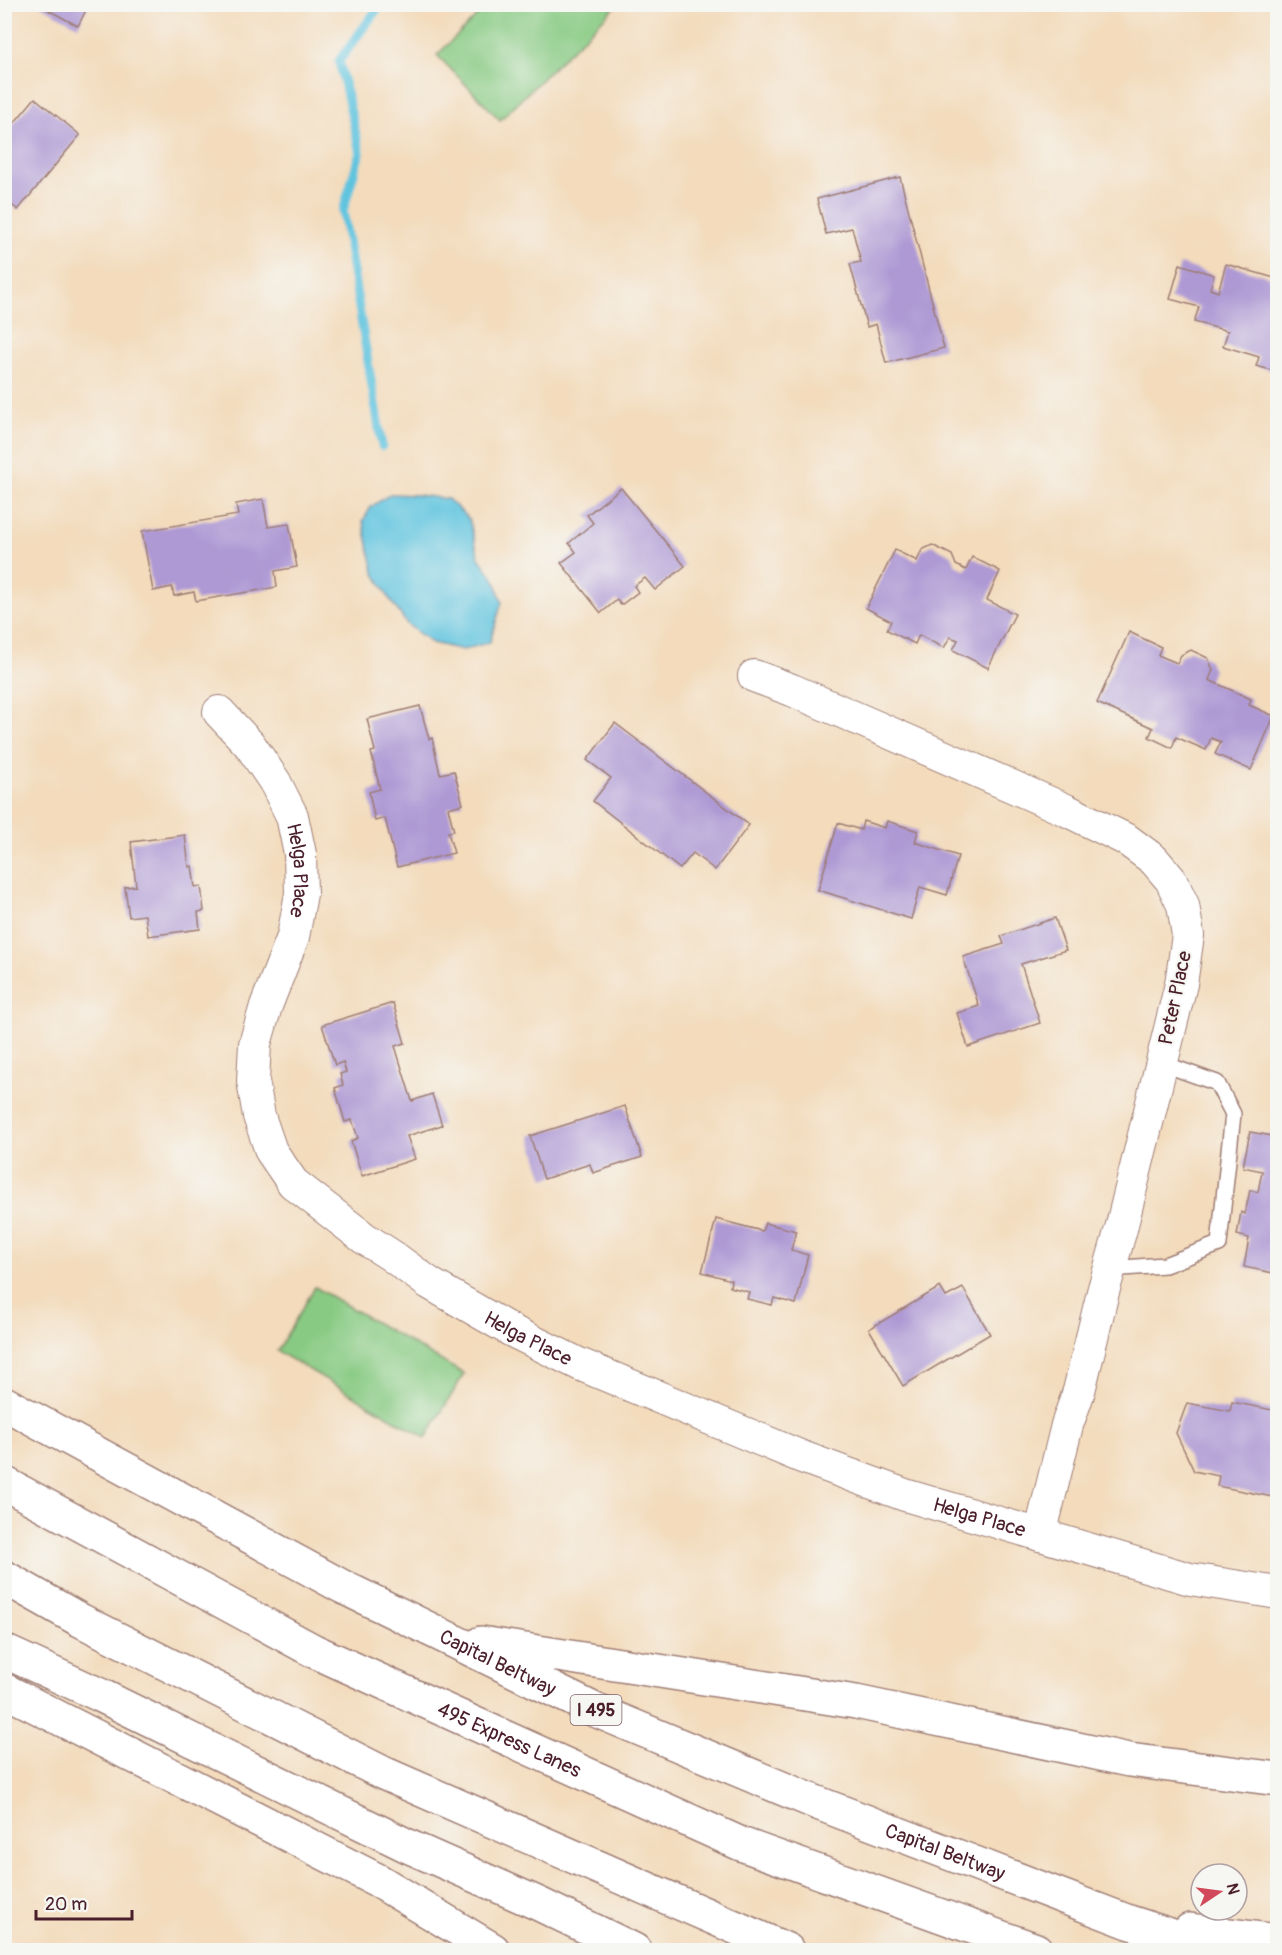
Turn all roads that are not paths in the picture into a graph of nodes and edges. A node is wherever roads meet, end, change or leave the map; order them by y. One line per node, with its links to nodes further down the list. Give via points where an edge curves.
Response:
1 (754, 676): 3 (street, Peter Place, via 1066,810 1127,840 1154,860 1171,880 1183,904 1188,935 1181,984)
2 (219, 712): 7 (street, Helga Place, via 275,782 292,816 300,854 301,894 293,937 255,1044 253,1081 259,1116 272,1151 293,1183 429,1283 579,1364 905,1496)
3 (1161, 1063): 4 (street, Peter Place); 4 (lane, via 1217,1083 1233,1114 1219,1244 1165,1265)
4 (1109, 1269): 7 (street, Peter Place)
5 (4, 1403): 9 (highway, Capital Beltway / I 495)
6 (4, 1483): 19 (highway, 495 Express Lanes, via 314,1651 741,1844)
7 (1040, 1535): 10 (street, Helga Place, via 1190,1579)
8 (4, 1577): 18 (highway, via 80,1620 383,1773)
9 (343, 1587): 13 (highway, via 482,1644 856,1702 1129,1760); 14 (highway, Capital Beltway / I 495, via 595,1710 815,1802)
10 (1278, 1593)
11 (4, 1651): 17 (highway)
12 (4, 1690): 16 (highway, via 377,1880)
13 (1278, 1779)
14 (1129, 1922): 15 (highway); 20 (highway, Capital Beltway / I 495)
15 (1278, 1941)
16 (493, 1950)
17 (634, 1950)
18 (787, 1950)
19 (1036, 1950)
20 (1216, 1950)

